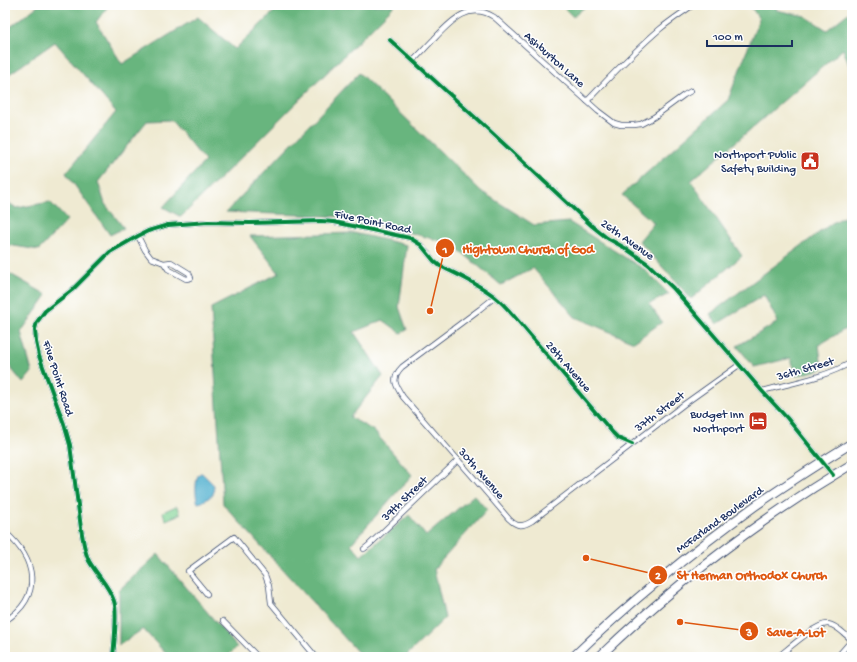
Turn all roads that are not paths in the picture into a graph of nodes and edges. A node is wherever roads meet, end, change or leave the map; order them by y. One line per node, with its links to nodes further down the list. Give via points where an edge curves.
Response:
1 (693, 5): 5 (street, via 651,37)
2 (390, 40): 3 (street, 26th Avenue)
3 (413, 61): 5 (street, Ashburton Lane, via 456,18 475,11 489,14); 12 (street, 26th Avenue, via 597,230 653,268)
4 (691, 91): 5 (street, Ashburton Lane, via 654,117 634,125 614,123)
5 (587, 101)
6 (138, 236): 7 (street, via 148,254); 10 (street, Five Point Road, via 168,225 208,222 334,222 410,238 421,245 440,266); 27 (street, Five Point Road, via 110,252 72,290 45,310 35,329 39,356 70,445 83,542 89,561 114,602)
7 (164, 263): 8 (street, via 171,262); 9 (street, via 168,269)
8 (179, 267): 9 (street); 9 (street, via 193,279 186,279)
9 (176, 273)
10 (494, 297): 14 (street, 28th Avenue, via 519,322 613,433); 16 (street, 30th Avenue, via 402,367 395,378 403,397)
11 (852, 362): 13 (street, 36th Street, via 826,375)
12 (740, 365): 13 (street, 26th Avenue); 14 (street, 37th Street)
13 (762, 391): 17 (street, 26th Avenue)
14 (632, 444): 20 (street, 37th Street)
15 (852, 444): 17 (highway, McFarland Boulevard)
16 (458, 460): 20 (street, 30th Avenue, via 513,524 520,526 532,521); 22 (street, 39th Street)
17 (822, 462): 19 (street, 26th Avenue); 30 (highway, McFarland Boulevard, via 765,499 689,555)
18 (852, 464): 19 (highway)
19 (833, 475): 31 (highway, via 704,566 642,617)
20 (572, 490)
21 (5, 532): 24 (street, via 22,551 29,564 31,577 30,591 24,603)
22 (364, 549)
23 (207, 594): 29 (street, via 188,572 234,536 265,575 269,586 270,603)
24 (5, 621)
25 (223, 621): 28 (street)
26 (852, 640): 32 (street, via 828,624 809,632); 33 (street)
27 (113, 657)
28 (258, 657)
29 (316, 657)
30 (573, 657)
31 (599, 657)
32 (778, 657)
33 (837, 657)

